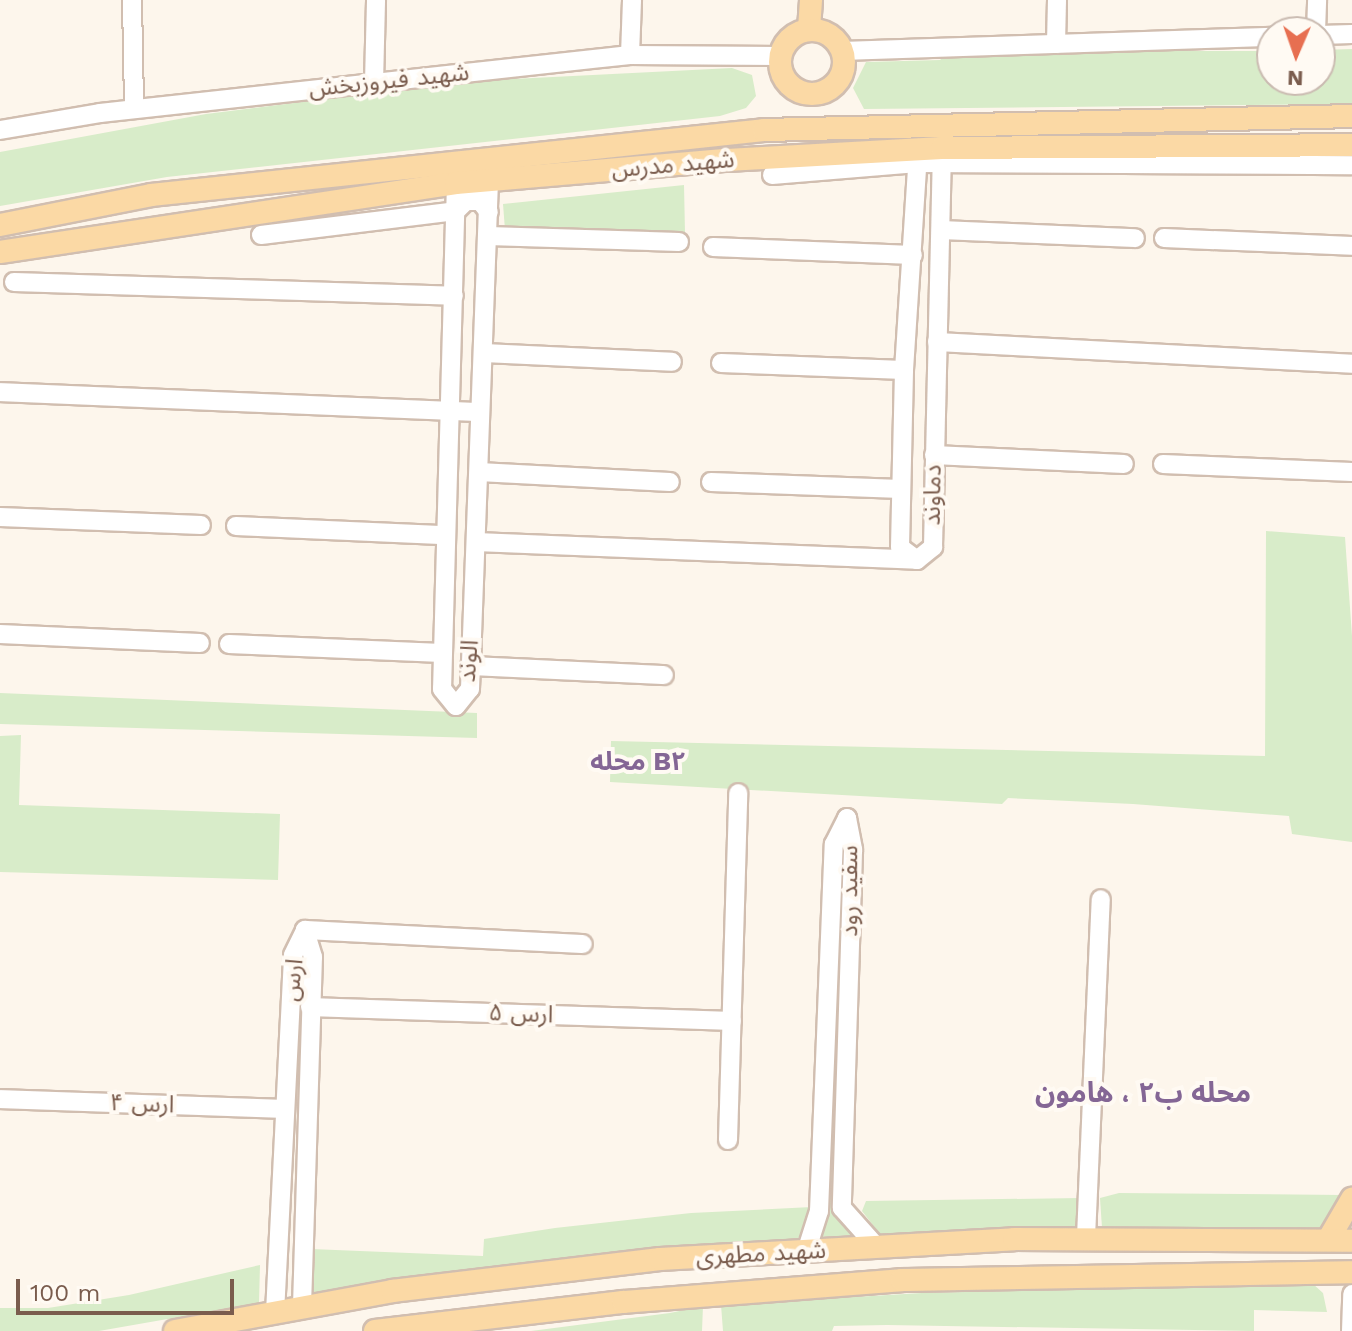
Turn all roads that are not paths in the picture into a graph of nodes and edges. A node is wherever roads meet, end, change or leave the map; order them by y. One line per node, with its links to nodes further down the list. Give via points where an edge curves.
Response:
1 (132, 0): 14 (street)
2 (376, 0): 12 (street)
3 (632, 0): 10 (street)
4 (811, 0): 6 (main road)
5 (1057, 0): 8 (street)
6 (809, 29): 9 (main road, via 830,34); 11 (main road, via 790,38)
7 (1256, 38): 8 (street)
8 (1056, 44): 9 (street)
9 (843, 51): 13 (main road, via 838,82)
10 (630, 55): 11 (street, شهید فیروزبخش); 12 (street, شهید فیروزبخش)
11 (780, 56): 13 (main road, via 790,85)
12 (374, 83): 14 (street, شهید فیروزبخش)
13 (820, 93): 17 (main road)
14 (134, 109): 18 (street, شهید فیروزبخش)
15 (1352, 116): 16 (main road, شهید مدرس)
16 (1157, 118): 17 (main road, شهید مدرس); 19 (main road)
17 (822, 127): 27 (main road, شهید مدرس, via 593,144)
18 (0, 130)
19 (1159, 144): 20 (main road, شهید مدرس); 22 (main road, شهید مدرس)
20 (1352, 145)
21 (918, 156): 22 (main road, شهید مدرس); 24 (street); 25 (main road, شهید مدرس); 41 (street, دماوند)
22 (942, 156): 23 (street); 32 (street, دماوند)
23 (1352, 165)
24 (772, 175)
25 (489, 180): 26 (main road, شهید مدرس); 29 (street, الوند)
26 (456, 183): 28 (street, الوند); 30 (main road, شهید مدرس)
27 (204, 189): 30 (main road); 31 (main road, شهید مدرس)
28 (456, 211): 29 (street, via 466,201 480,201); 33 (street); 45 (street, الوند)
29 (489, 212): 34 (street, الوند)
30 (207, 219): 40 (main road, شهید مدرس)
31 (0, 225)
32 (941, 230): 35 (street); 44 (street, دماوند)
33 (261, 235)
34 (488, 236): 37 (street); 46 (street, الوند)
35 (1135, 238)
36 (1164, 238): 38 (street)
37 (679, 242)
38 (1352, 246)
39 (713, 247): 41 (street)
40 (0, 252)
41 (913, 255): 43 (street, دماوند)
42 (14, 282): 45 (street)
43 (910, 289): 44 (street); 52 (street, دماوند)
44 (938, 292): 47 (street, دماوند)
45 (453, 303): 46 (street); 56 (street, الوند)
46 (486, 312): 48 (street, الوند)
47 (937, 342): 51 (street); 55 (street, دماوند)
48 (484, 353): 49 (street); 57 (street, الوند)
49 (672, 362)
50 (721, 363): 52 (street)
51 (1352, 364)
52 (904, 370): 54 (street, دماوند)
53 (0, 392): 56 (street)
54 (904, 402): 55 (street); 65 (street, دماوند)
55 (934, 404): 58 (street, دماوند)
56 (451, 411): 57 (street); 66 (street, الوند)
57 (480, 412): 61 (street, الوند)
58 (934, 455): 59 (street); 73 (street, دماوند, via 933,547)
59 (1124, 464)
60 (1163, 464): 62 (street)
61 (479, 472): 63 (street); 68 (street, الوند)
62 (1352, 472)
63 (670, 482)
64 (711, 482): 65 (street)
65 (901, 489): 73 (street, دماوند, via 900,547)
66 (447, 516): 68 (street); 71 (street, الوند)
67 (0, 517): 69 (street)
68 (477, 517): 72 (street, الوند)
69 (201, 525)
70 (236, 526): 71 (street)
71 (446, 535): 74 (street, الوند)
72 (476, 542): 73 (street); 75 (street, الوند)
73 (917, 560)
74 (444, 596): 75 (street); 79 (street, الوند)
75 (472, 598): 80 (street, الوند)
76 (0, 634): 77 (street)
77 (200, 643)
78 (229, 644): 79 (street)
79 (442, 653): 80 (street, الوند, via 442,689 456,706 470,689)
80 (470, 666): 81 (street)
81 (664, 675)
82 (738, 793): 89 (street)
83 (833, 855): 84 (street); 84 (street, سفید رود, via 847,818); 90 (street, سفید رود)
84 (853, 856): 91 (street, سفید رود)
85 (1101, 899): 100 (street)
86 (305, 930): 87 (street); 88 (street, ارس, via 313,957); 92 (street, ارس, via 293,955)
87 (583, 944)
88 (310, 1007): 89 (street, ارس ۵); 93 (street, ارس)
89 (732, 1021): 96 (street)
90 (824, 1041): 91 (street); 104 (street, سفید رود, via 819,1211)
91 (846, 1042): 103 (street, سفید رود, via 842,1208)
92 (287, 1067): 93 (street); 95 (street, ارس)
93 (308, 1069): 98 (street, ارس)
94 (0, 1099): 95 (street, ارس ۴)
95 (284, 1109): 97 (street, ارس)
96 (728, 1140)
97 (282, 1159): 98 (street); 108 (street, ارس)
98 (304, 1160): 107 (street, ارس)
99 (1352, 1199): 101 (main road)
100 (1086, 1237): 101 (main road, شهید مطهری); 103 (main road, شهید مطهری)
101 (1328, 1240): 102 (main road, شهید مطهری)
102 (1352, 1241)
103 (876, 1246): 104 (main road, شهید مطهری)
104 (806, 1252): 105 (main road, شهید مطهری)
105 (621, 1264): 110 (main road); 111 (main road, شهید مطهری)
106 (1352, 1272): 110 (main road, شهید مطهری, via 902,1280)
107 (303, 1273): 108 (street, via 294,1280); 111 (street, ارس)
108 (277, 1276): 112 (street, ارس)
109 (1352, 1294): 116 (street)
110 (623, 1302): 113 (main road, شهید مطهری)
111 (302, 1306): 112 (main road, شهید مطهری)
112 (275, 1313): 114 (main road, شهید مطهری)
113 (490, 1326): 115 (main road, شهید مطهری)
114 (175, 1331)
115 (375, 1331)
116 (1351, 1331)

